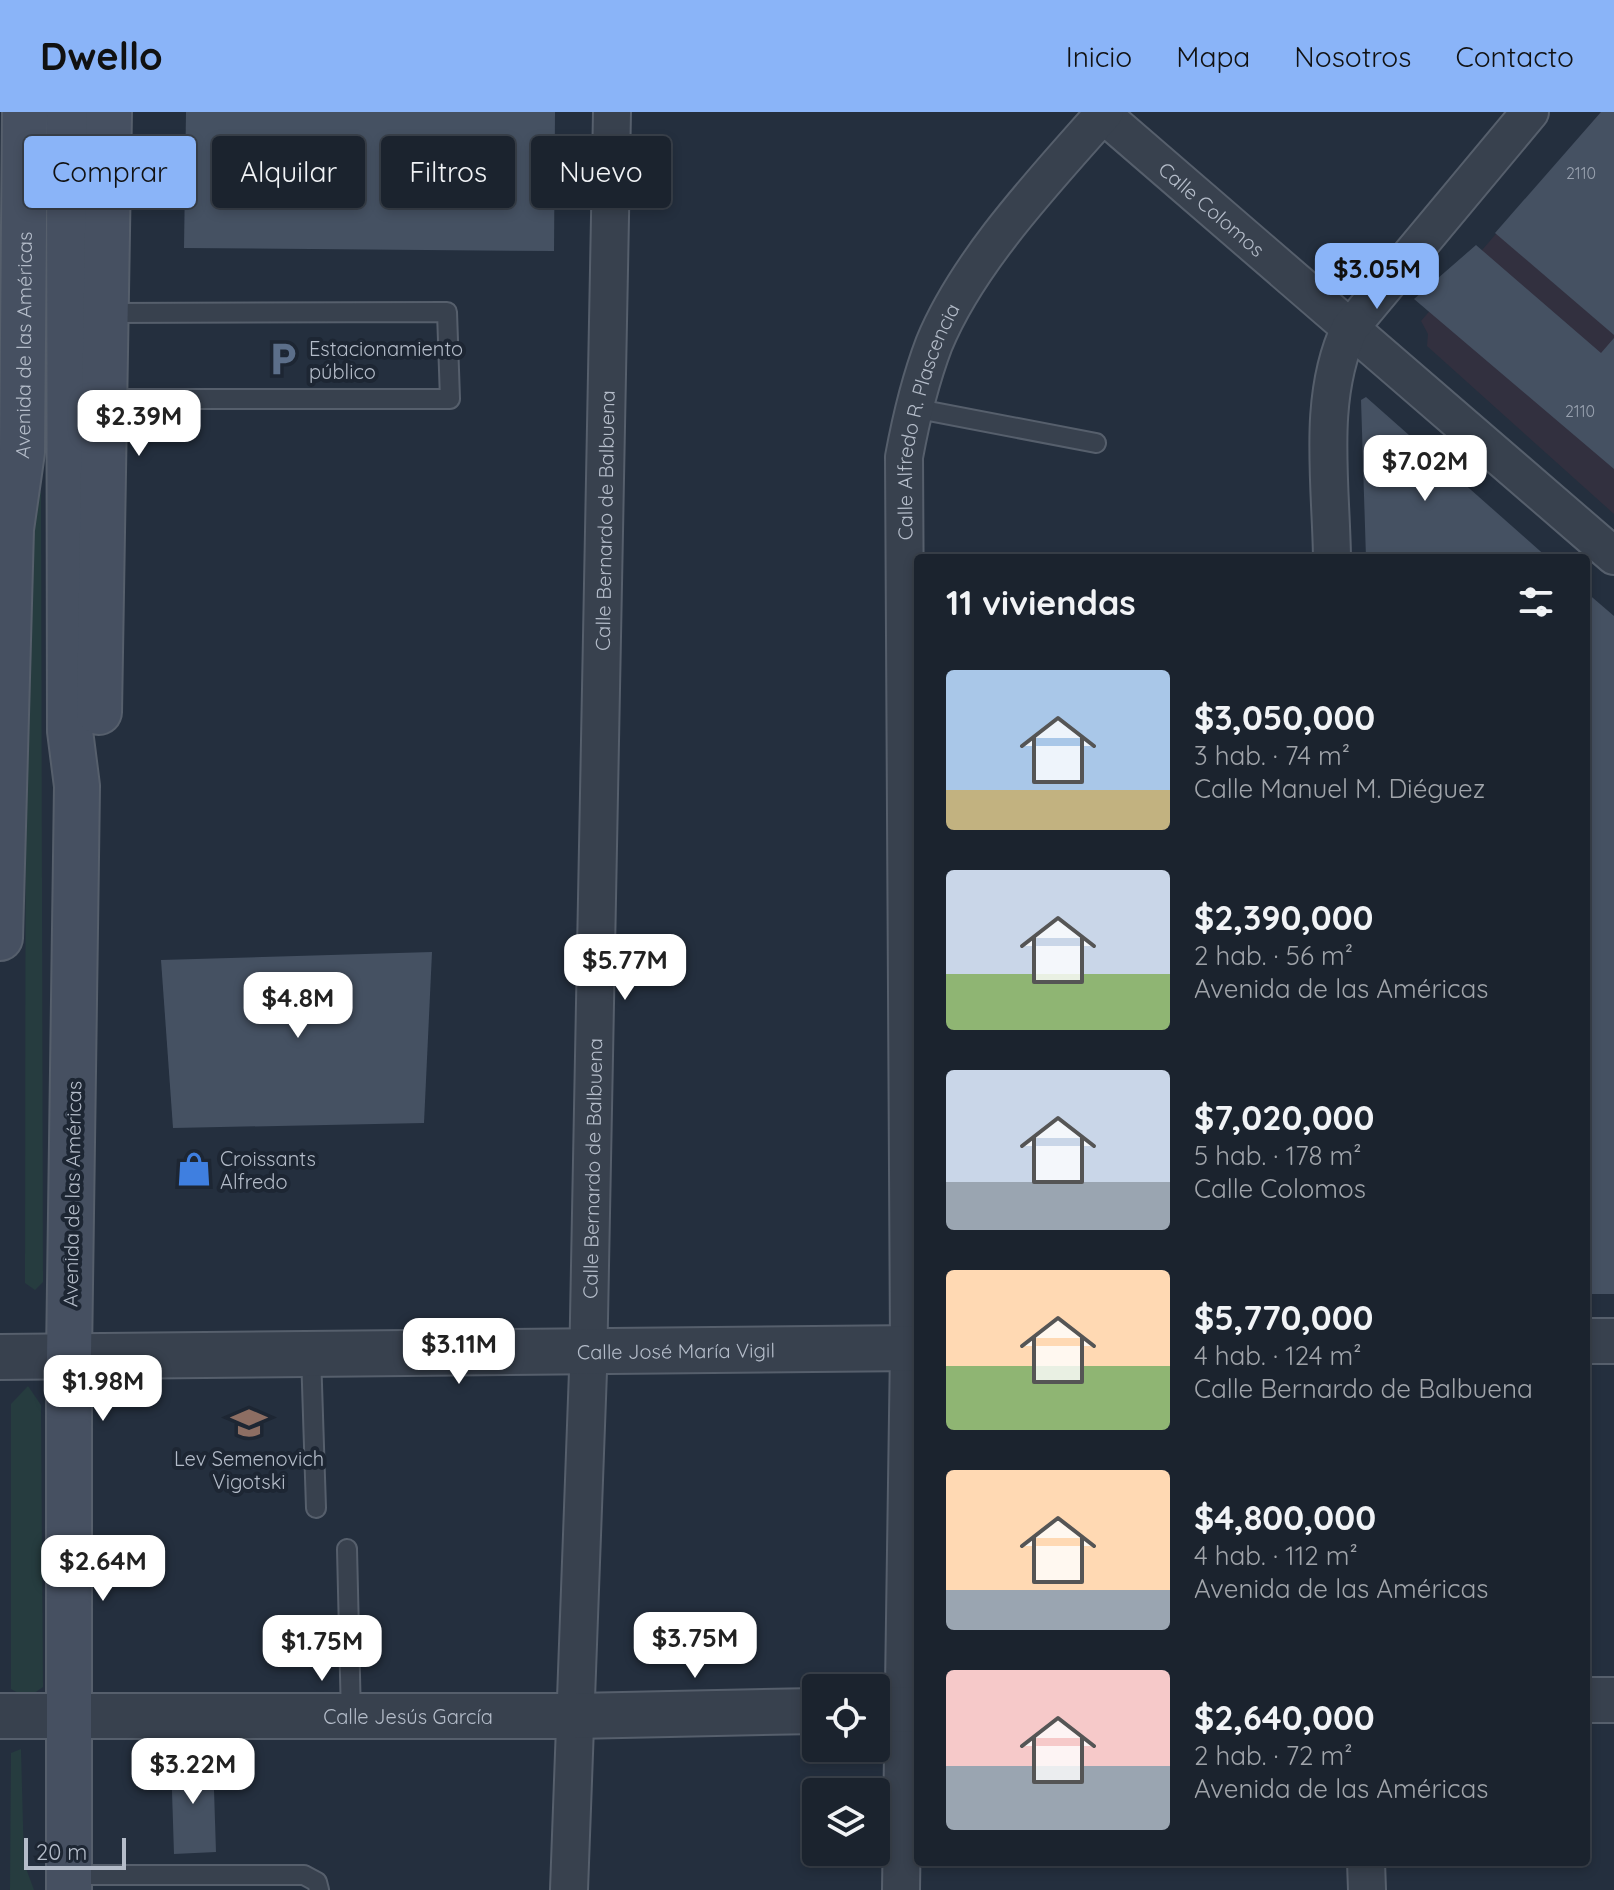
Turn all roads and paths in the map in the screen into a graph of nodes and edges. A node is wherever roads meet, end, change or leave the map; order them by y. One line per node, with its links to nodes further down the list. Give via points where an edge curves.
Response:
1 (25, 112): 13 (main road, Avenida de las Américas, via 22,452)
2 (69, 112): 17 (main road, Avenida de las Américas, via 70,731)
3 (109, 112): 7 (main road, Avenida de las Américas)
4 (612, 112): 22 (street, Calle Bernardo de Balbuena)
5 (1530, 112): 8 (street)
6 (1103, 113): 8 (street, Calle Colomos); 10 (street, Calle Alfredo R. Plascencia, via 1009,223 968,284 935,342)
7 (107, 313): 9 (main road, Avenida de las Américas); 9 (lane, via 447,312 450,399)
8 (1350, 328): 14 (street, via 1336,356 1330,387); 15 (street, Calle Colomos)
9 (106, 399): 17 (main road, Avenida de las Américas, via 99,733)
10 (913, 408): 11 (lane); 21 (street, Calle Alfredo R. Plascencia, via 904,457)
11 (1096, 443)
12 (0, 464): 13 (main road, Avenida de las Américas)
13 (11, 529): 16 (main road, Avenida de las Américas)
14 (1332, 554)
15 (1614, 556)
16 (5, 577): 18 (main road, Avenida de las Américas)
17 (77, 786): 24 (main road, Avenida de las Américas)
18 (0, 938)
19 (1590, 1341): 20 (street)
20 (1614, 1341)
21 (913, 1348): 22 (street, Calle José María Vigil); 30 (street, Calle Alfredo R. Plascencia)
22 (588, 1351): 23 (street, Calle José María Vigil); 33 (street, Calle Bernardo de Balbuena)
23 (311, 1354): 24 (street, Calle José María Vigil); 26 (lane)
24 (69, 1356): 25 (street, Calle José María Vigil); 34 (main road, Avenida de las Américas)
25 (0, 1357)
26 (316, 1508)
27 (347, 1549): 35 (lane)
28 (1590, 1700): 29 (street)
29 (1614, 1700)
30 (898, 1710): 40 (street, Calle Alfredo R. Plascencia)
31 (802, 1711): 33 (street, Calle Jesús García)
32 (0, 1716): 34 (street, Calle Jesús García)
33 (575, 1716): 35 (street, Calle Jesús García); 39 (street, Calle Bernardo de Balbuena)
34 (69, 1717): 35 (street, Calle Jesús García); 37 (main road, Avenida de las Américas)
35 (351, 1717)
36 (1366, 1866): 41 (street)
37 (69, 1882): 38 (lane, via 304,1875 317,1882)
38 (319, 1890)
39 (569, 1890)
40 (901, 1890)
41 (1367, 1890)

